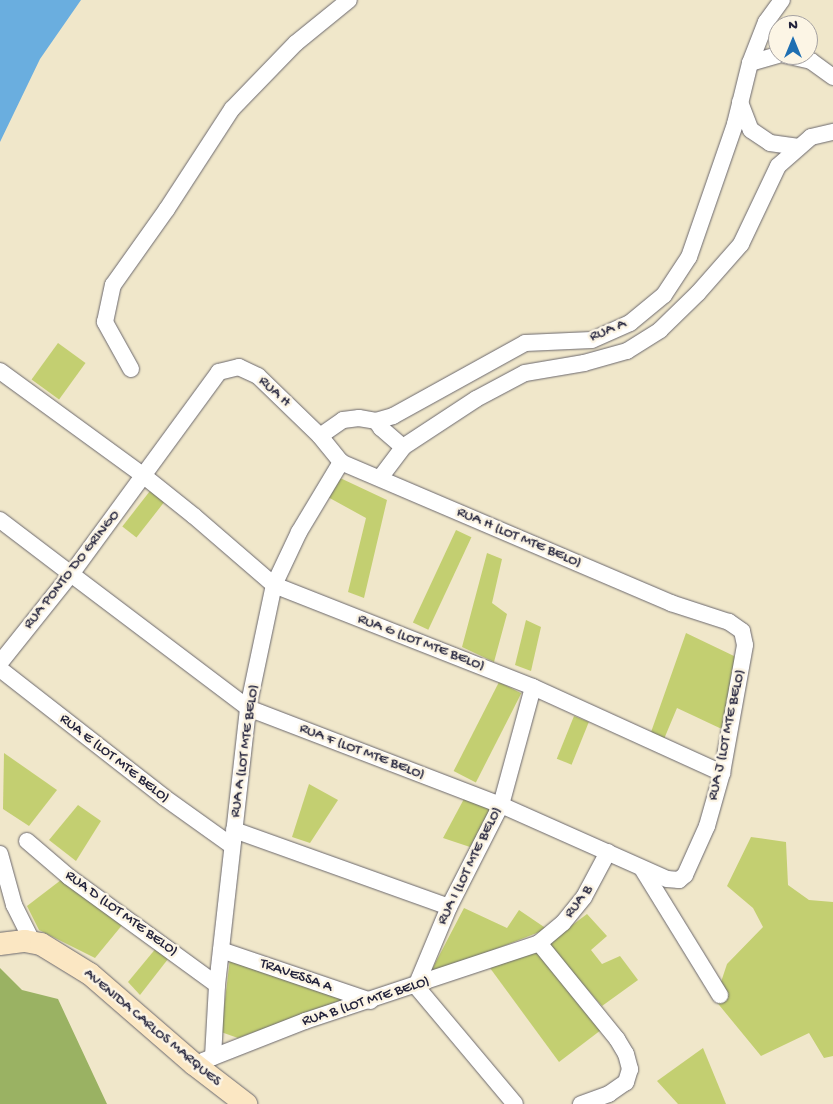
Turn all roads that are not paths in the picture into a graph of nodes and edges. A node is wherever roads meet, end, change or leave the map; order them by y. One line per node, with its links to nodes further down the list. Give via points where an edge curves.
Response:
1 (349, 0): 14 (street, via 296,43 232,110 113,285 105,322)
2 (782, 0): 4 (street, RUA A, via 766,22)
3 (768, 58): 4 (street)
4 (750, 64): 7 (street, RUA A)
5 (816, 65): 6 (street)
6 (833, 77)
7 (740, 102): 8 (street); 12 (street, RUA A)
8 (751, 130): 10 (street); 12 (street)
9 (833, 132): 11 (street, RUA A, via 811,137)
10 (770, 143): 11 (street); 13 (street)
11 (799, 147): 13 (street, RUA A)
12 (724, 151): 17 (street, RUA A, via 689,257 664,295 630,323 592,340 525,342 393,416)
13 (778, 166): 19 (street, RUA A, via 741,244 660,330 627,351 584,363 525,373 476,399)
14 (131, 369)
15 (0, 371): 21 (street, RUA G (LOT MTE BELO))
16 (219, 372): 18 (street, RUA H, via 239,367 258,376); 21 (street, RUA PONTO DO GRINGO)
17 (376, 421): 18 (street, RUA A, via 343,420); 19 (street)
18 (320, 436): 20 (street, RUA H (LOT MTE BELO))
19 (403, 447): 22 (street, RUA A)
20 (341, 462): 22 (street, RUA H (LOT MTE BELO)); 25 (street, RUA A (LOT MTE BELO), via 299,532)
21 (144, 476): 24 (street, RUA PONTO DO GRINGO); 25 (street, RUA G (LOT MTE BELO))
22 (380, 478): 26 (street, RUA H (LOT MTE BELO), via 671,604)
23 (0, 520): 24 (street, RUA F (LOT MTE BELO))
24 (71, 574): 27 (street, RUA PONTO DO GRINGO); 30 (street, RUA F (LOT MTE BELO))
25 (274, 585): 29 (street, RUA G (LOT MTE BELO)); 30 (street, RUA A (LOT MTE BELO))
26 (729, 622): 31 (street, RUA J (LOT MTE BELO), via 742,631 746,645)
27 (0, 663)
28 (0, 669): 33 (street, RUA E (LOT MTE BELO), via 164,798)
29 (533, 686): 31 (street, RUA G (LOT MTE BELO)); 32 (street, RUA I (LOT MTE BELO))
30 (248, 708): 32 (street, RUA F (LOT MTE BELO)); 33 (street, RUA A (LOT MTE BELO))
31 (722, 773): 38 (street, RUA J (LOT MTE BELO), via 706,826 689,868)
32 (501, 805): 35 (street, RUA F (LOT MTE BELO)); 39 (street, RUA I (LOT MTE BELO))
33 (233, 837): 39 (street, RUA E (LOT MTE BELO)); 43 (street, RUA A (LOT MTE BELO))
34 (27, 842): 44 (street, RUA D (LOT MTE BELO), via 69,877)
35 (608, 852): 37 (street, RUA F (LOT MTE BELO)); 42 (street, RUA B, via 584,897 563,923)
36 (0, 854): 40 (street, via 14,905)
37 (643, 870): 38 (street, RUA F (LOT MTE BELO), via 667,879); 46 (street)
38 (681, 879)
39 (449, 907): 45 (street, RUA I (LOT MTE BELO))
40 (32, 941): 41 (street, AVENIDA CARLOS MARQUES); 48 (street, AVENIDA CARLOS MARQUES, via 90,974)
41 (0, 944)
42 (539, 944): 45 (street, RUA B (LOT MTE BELO)); 51 (street, via 626,1054 630,1071 626,1082 609,1094)
43 (220, 950): 44 (street, RUA A (LOT MTE BELO)); 47 (street, TRAVESSA A)
44 (216, 985): 48 (street, RUA A (LOT MTE BELO))
45 (416, 986): 47 (street, RUA B (LOT MTE BELO)); 50 (street)
46 (720, 996)
47 (371, 1001): 48 (street, RUA B (LOT MTE BELO), via 305,1021)
48 (203, 1061): 49 (street, AVENIDA CARLOS MARQUES)
49 (246, 1104)
50 (515, 1104)
51 (581, 1104)

